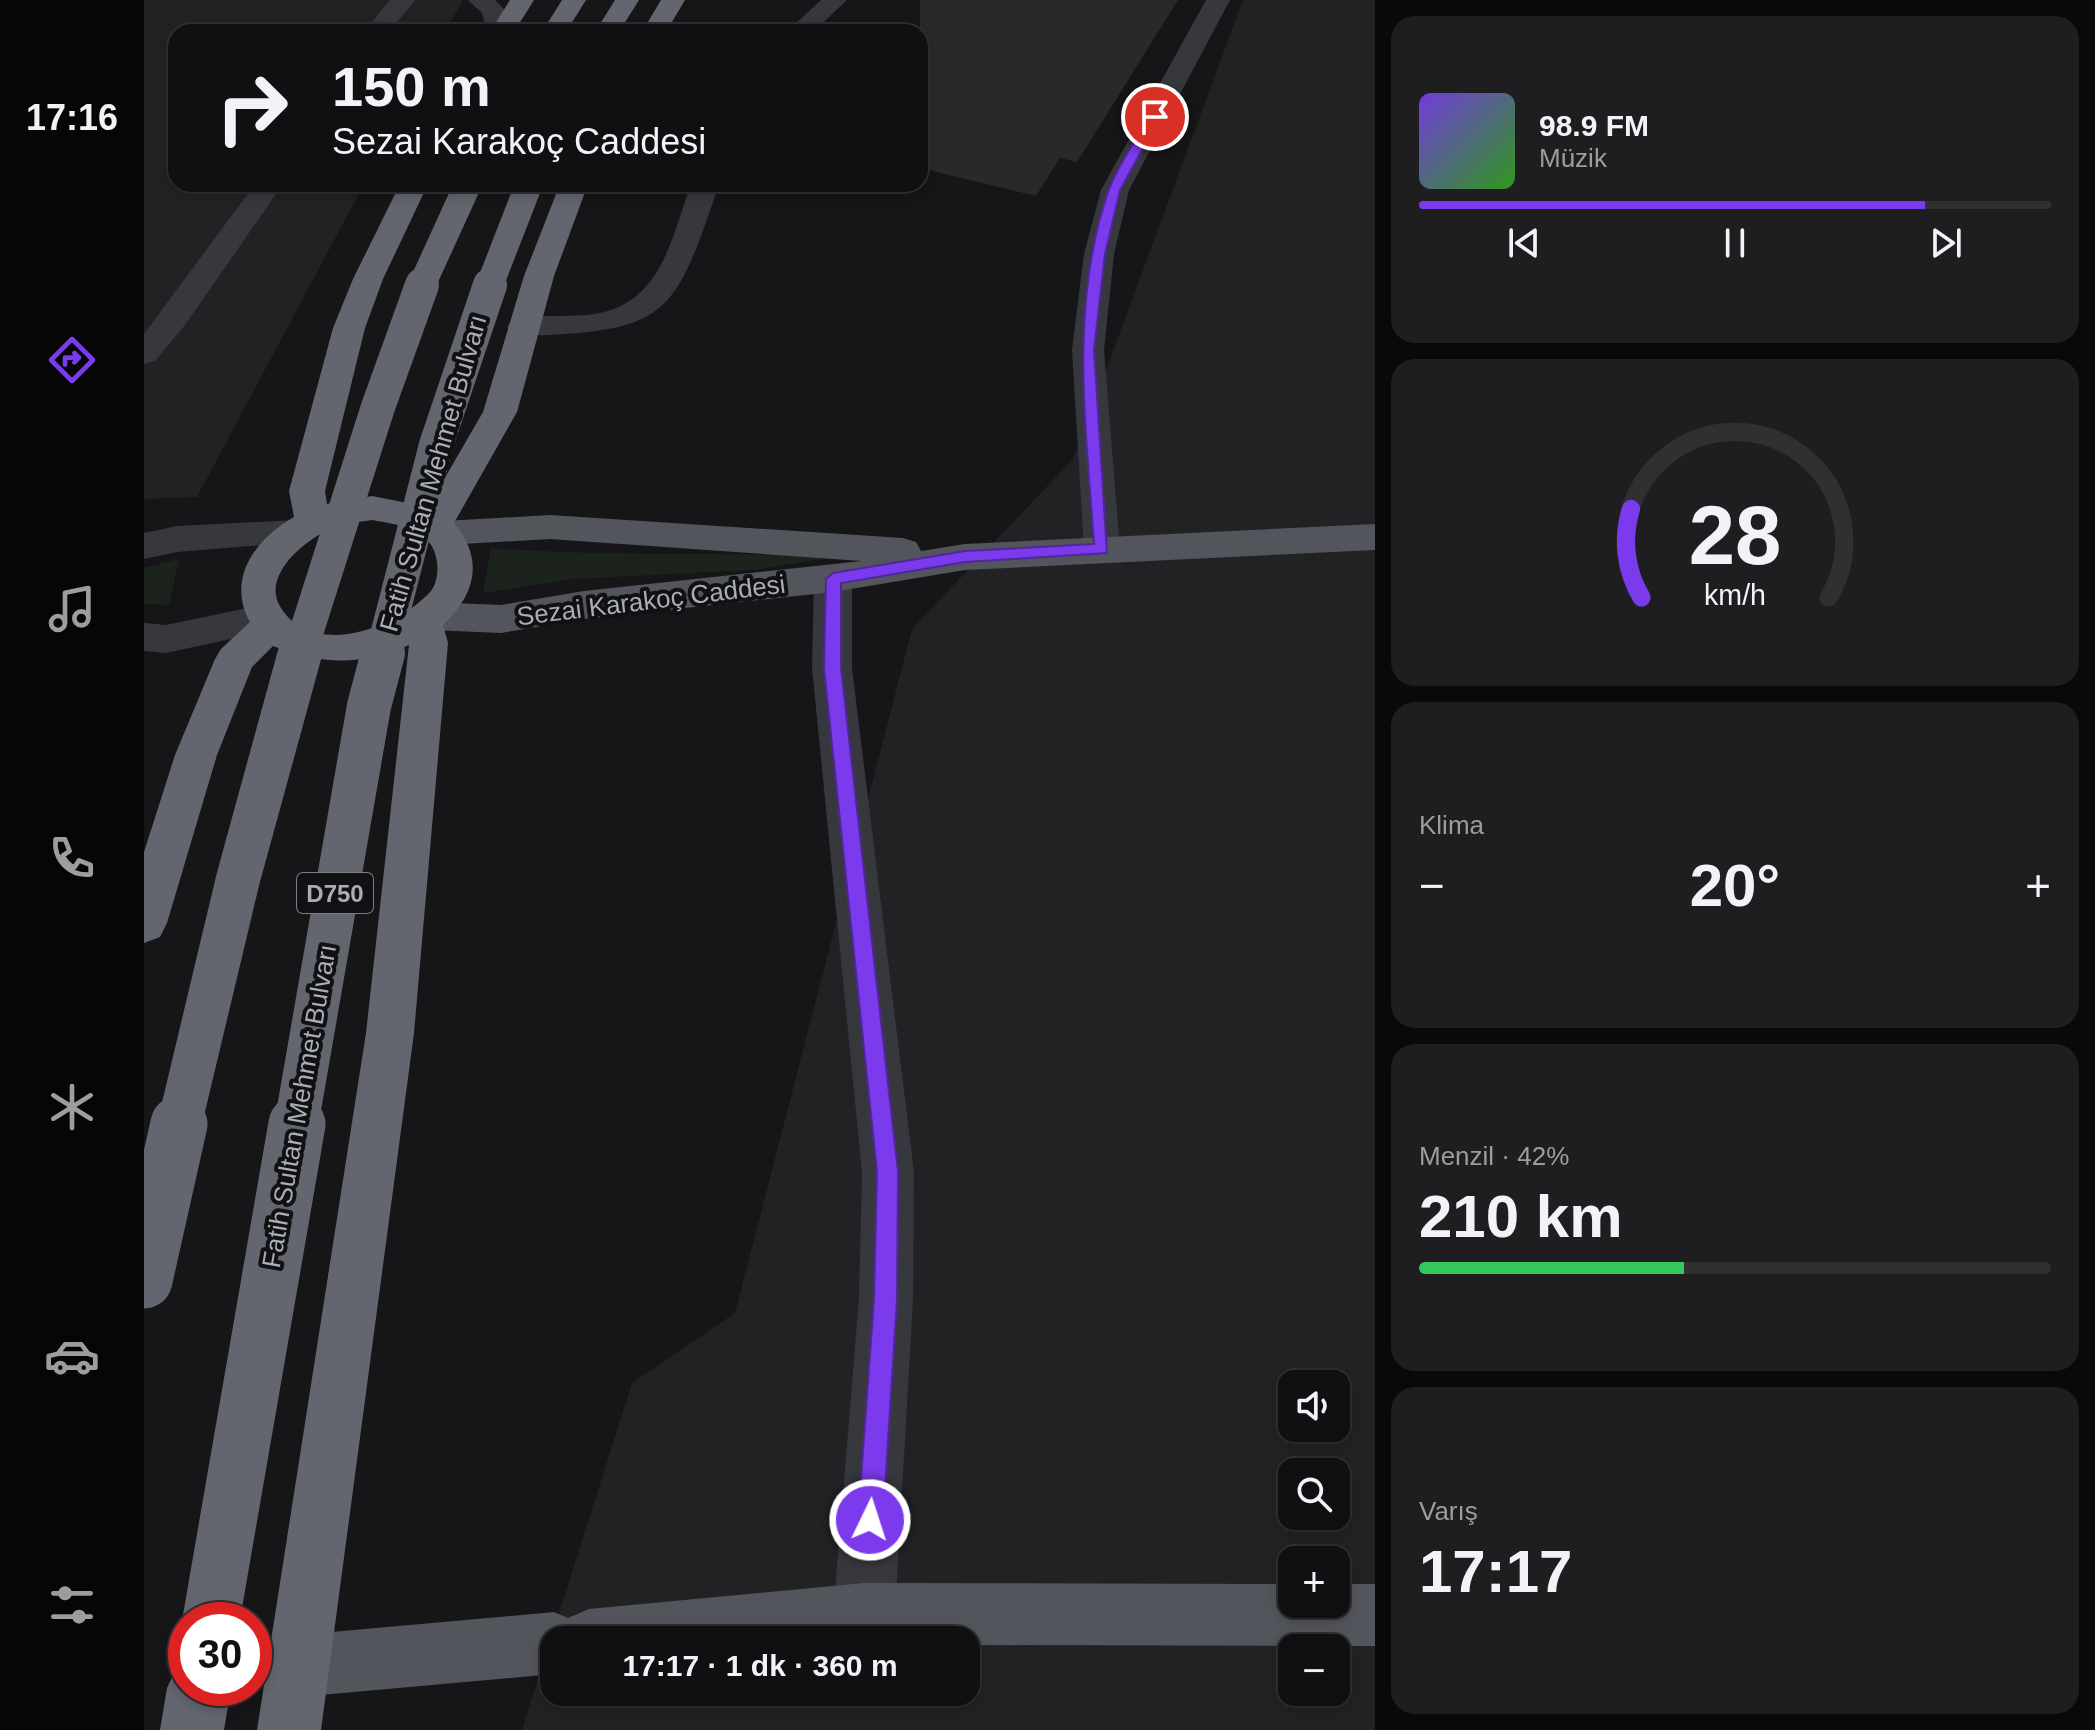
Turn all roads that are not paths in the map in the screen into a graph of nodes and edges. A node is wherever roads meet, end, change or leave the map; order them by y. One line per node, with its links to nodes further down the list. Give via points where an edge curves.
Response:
1 (403, 0): 9 (street)
2 (522, 0): 8 (highway)
3 (574, 0): 10 (highway)
4 (627, 0): 11 (highway)
5 (673, 0): 12 (highway)
6 (835, 0): 13 (street)
7 (1218, 0): 26 (street, via 1115,190 1099,254 1088,350)
8 (495, 15)
9 (383, 24)
10 (559, 24)
11 (612, 24)
12 (659, 24)
13 (808, 24)
14 (263, 192): 21 (street)
15 (410, 192): 22 (highway, via 349,328 307,491)
16 (464, 192): 33 (highway, bridge, via 391,368 263,776)
17 (526, 192): 34 (highway, Fatih Sultan Mehmet Bulvarı / D750, bridge, via 472,331 441,430 369,706)
18 (571, 192): 20 (highway)
19 (702, 192): 20 (street, via 669,278 639,311 613,320)
20 (523, 327): 23 (highway, via 500,412)
21 (144, 354)
22 (305, 527): 23 (highway, via 342,512 372,508 425,520); 25 (street); 30 (highway, via 270,556 259,577 259,598)
23 (439, 530): 27 (main road, Sezai Karakoç Caddesi, via 550,527); 29 (highway, via 455,552 456,573 449,595)
24 (1375, 537): 26 (main road, Sezai Karakoç Caddesi)
25 (144, 546)
26 (1102, 549): 27 (main road, Sezai Karakoç Caddesi)
27 (965, 557): 28 (main road, Sezai Karakoç Caddesi)
28 (833, 579): 29 (main road, Sezai Karakoç Caddesi, via 501,619); 35 (street, via 832,668 888,1172 886,1299)
29 (426, 619): 30 (highway, via 373,644 339,648 310,644); 39 (highway, via 429,643 390,1033)
30 (270, 620): 31 (street, via 166,639); 32 (highway, via 235,659 196,755)
31 (144, 637)
32 (144, 923)
33 (144, 1280)
34 (214, 1602)
35 (864, 1614): 36 (main road); 37 (main road)
36 (1375, 1615)
37 (737, 1626)
38 (540, 1644): 39 (main road)
39 (298, 1666): 42 (highway)
40 (196, 1706): 41 (highway)
41 (192, 1730)
42 (289, 1730)

